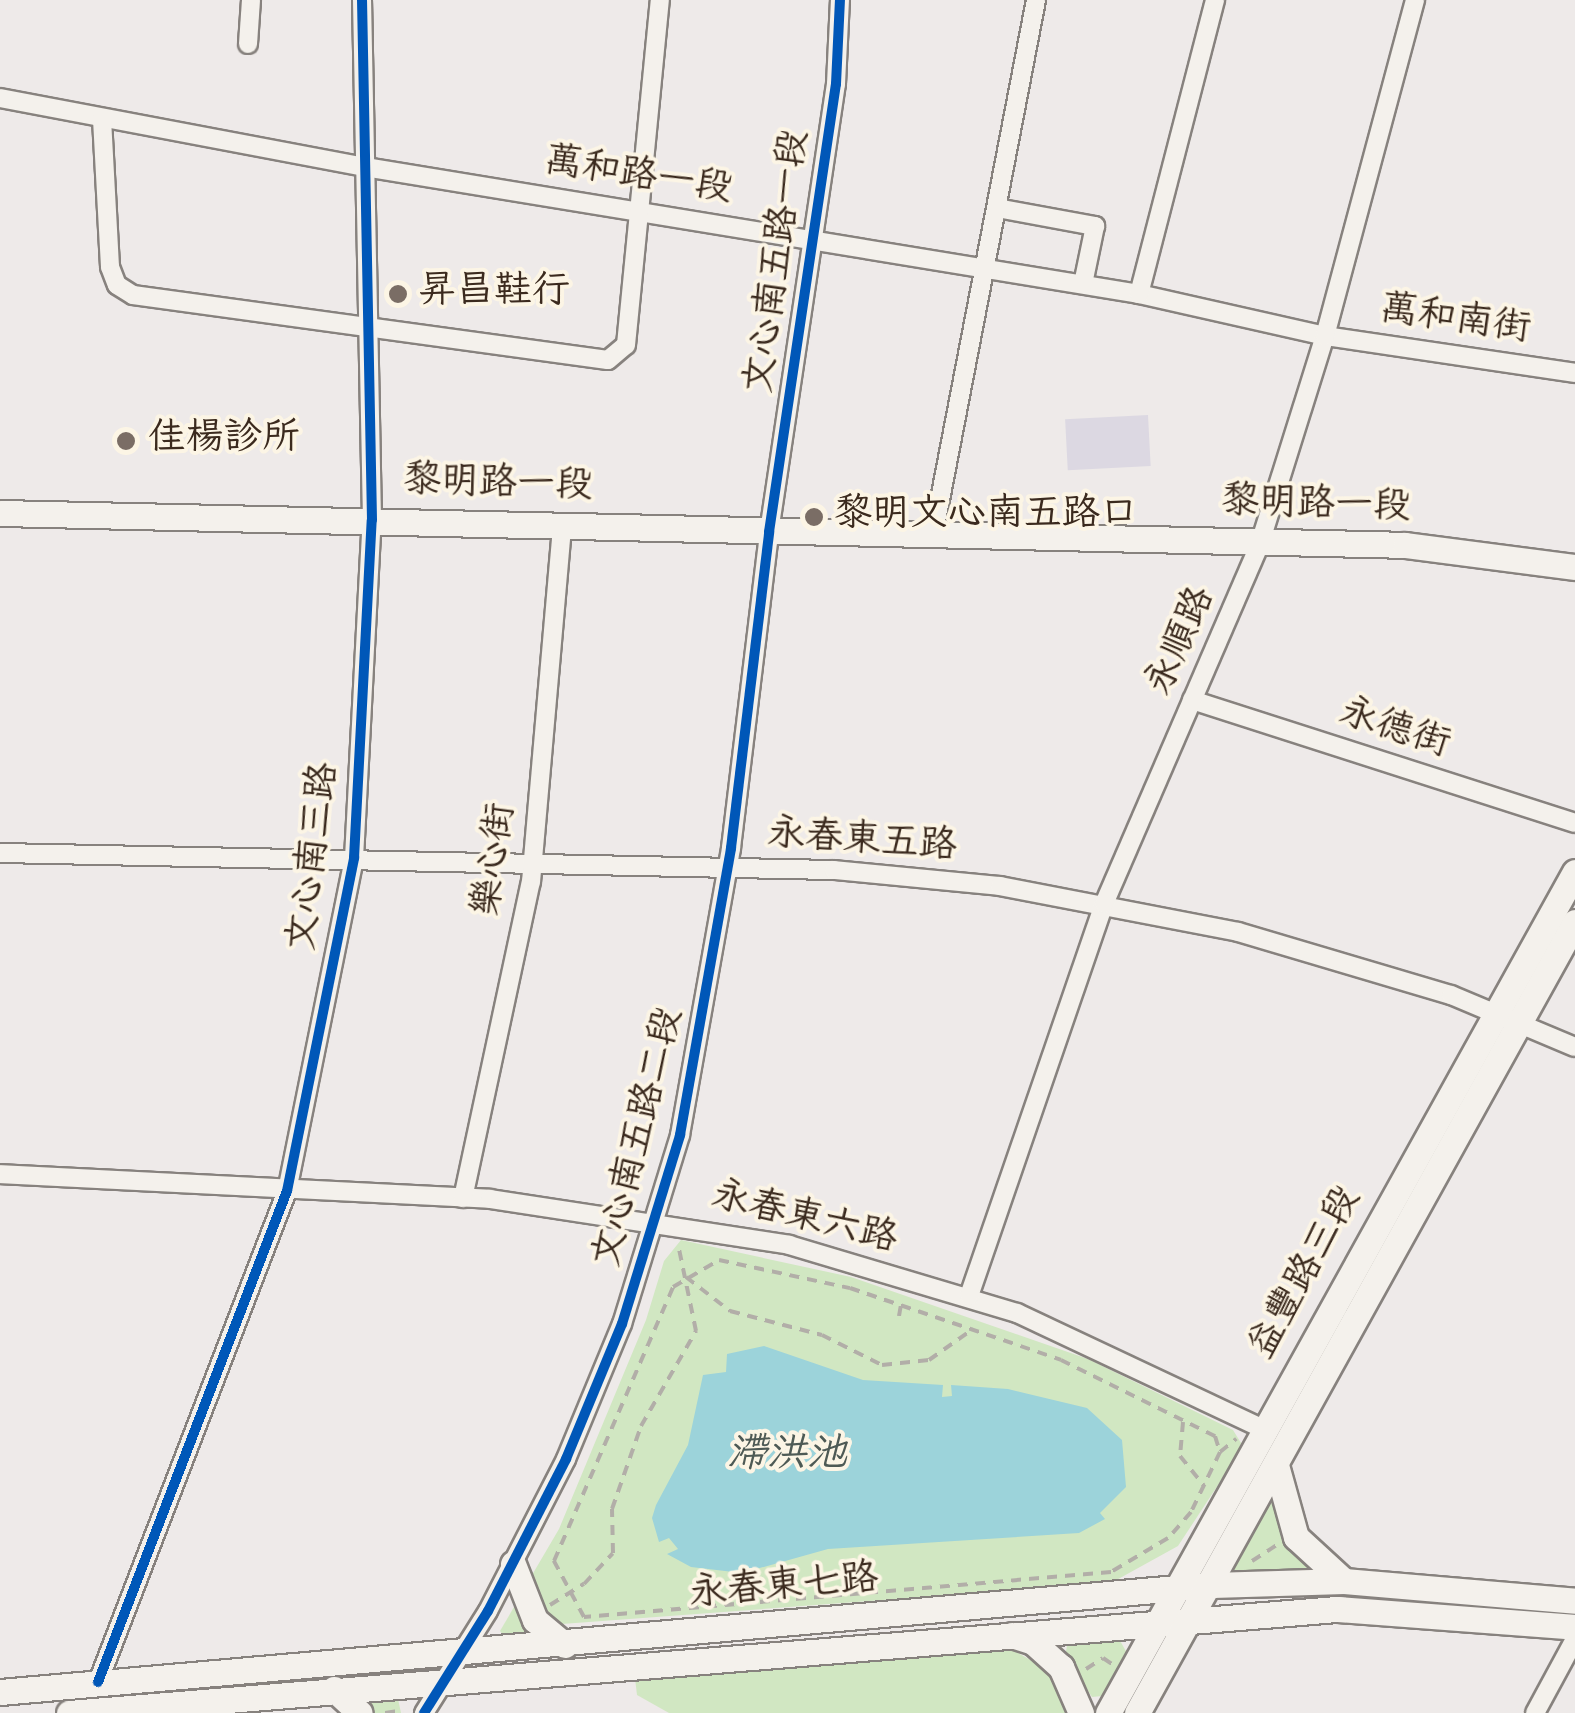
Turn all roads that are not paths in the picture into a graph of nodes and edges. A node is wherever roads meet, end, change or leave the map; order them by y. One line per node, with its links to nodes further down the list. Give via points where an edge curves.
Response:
1 (250, 0): 8 (street)
2 (362, 0): 11 (street, 文心南三路)
3 (660, 0): 13 (street)
4 (840, 0): 14 (street, 文心南五路一段)
5 (1036, 0): 12 (street)
6 (1215, 0): 17 (street)
7 (1414, 0): 19 (street, 永順路)
8 (248, 44)
9 (0, 98): 10 (street, 萬和路一段)
10 (102, 119): 11 (street, 萬和路一段); 18 (street, via 116,285 133,295)
11 (365, 167): 13 (street, 萬和路一段); 18 (street, 文心南三路)
12 (997, 208): 15 (street); 16 (street, via 1096,226)
13 (639, 212): 14 (street, 萬和路一段); 18 (street, via 626,346 608,360)
14 (815, 238): 15 (street, 萬和路一段); 24 (street, 文心南五路一段)
15 (985, 268): 16 (street, 萬和路一段); 25 (street)
16 (1083, 284): 17 (street, 萬和路一段)
17 (1139, 294): 19 (street, 萬和路一段)
18 (368, 330): 22 (street, 文心南三路)
19 (1325, 336): 20 (street, 萬和南街); 26 (street, 永順路)
20 (1575, 373)
21 (0, 512): 22 (street, 黎明路一段)
22 (372, 520): 23 (street, 黎明路一段); 31 (street, 文心南三路)
23 (562, 526): 24 (street, 黎明路一段); 32 (street, 樂心街)
24 (769, 532): 25 (street, 黎明路一段); 33 (street, 文心南五路二段)
25 (933, 536): 26 (street, 黎明路一段)
26 (1260, 543): 27 (street, 黎明路一段, via 1405,545); 28 (street, 永順路)
27 (1575, 567)
28 (1192, 700): 29 (street, 永德街); 35 (street, 永順路)
29 (1575, 823)
30 (0, 854): 31 (street, 永春東五路)
31 (354, 858): 32 (street, 永春東五路); 41 (street, 文心南三路)
32 (532, 865): 33 (street, 永春東五路); 42 (street, 樂心街)
33 (727, 868): 35 (street, 永春東五路, via 906,876); 43 (street, 文心南五路二段, via 695,1068)
34 (1575, 872): 37 (street, 益豐路三段)
35 (1104, 904): 37 (street, 永春東五路, via 1238,932); 44 (street, 永順路)
36 (1575, 922): 38 (street, 益豐路三段)
37 (1496, 1013): 38 (street, 永春東五路); 45 (street, 益豐路三段)
38 (1520, 1024): 39 (street, 永春東五路); 46 (street, 益豐路三段)
39 (1575, 1046)
40 (0, 1174): 41 (street, 永春東六路)
41 (287, 1190): 42 (street, 永春東六路); 60 (street, 文心南三路)
42 (463, 1198): 43 (street, 永春東六路)
43 (656, 1220): 44 (street, 永春東六路, via 789,1244); 47 (street, 文心南五路二段, via 586,1412)
44 (969, 1296): 45 (street, 永春東六路)
45 (1264, 1429): 50 (street, 益豐路三段)
46 (1276, 1465): 48 (street, via 1296,1537); 49 (street, 益豐路三段)
47 (513, 1564): 57 (street, via 536,1620); 58 (street, 文心南五路二段)
48 (1344, 1582): 49 (street, 永春東七路); 51 (street, 永春東七路)
49 (1212, 1585): 50 (street, 永春東七路); 52 (street, 益豐路三段)
50 (1178, 1588): 53 (street, 益豐路三段); 57 (street, 永春東七路)
51 (1575, 1601)
52 (1193, 1617): 53 (street, 永春東七路); 54 (street, 永春東七路, via 1338,1608); 68 (street, 益豐路三段)
53 (1160, 1620): 55 (street, 永春東七路); 67 (street, 益豐路三段)
54 (1575, 1627)
55 (1007, 1634): 59 (street, 永春東七路); 66 (street, via 1033,1642 1061,1666)
56 (1575, 1639): 69 (street)
57 (565, 1645): 58 (street, 永春東七路)
58 (462, 1652): 59 (street, 文心南五路二段); 60 (street, 永春東七路)
59 (445, 1680): 61 (street, 永春東七路); 65 (street, 文心南五路二段)
60 (98, 1682): 62 (street, 永春東七路)
61 (334, 1689): 63 (street, 永春東七路); 64 (street)
62 (0, 1692)
63 (69, 1713)
64 (360, 1713)
65 (424, 1713)
66 (1081, 1713)
67 (1108, 1713)
68 (1137, 1713)
69 (1535, 1713)

